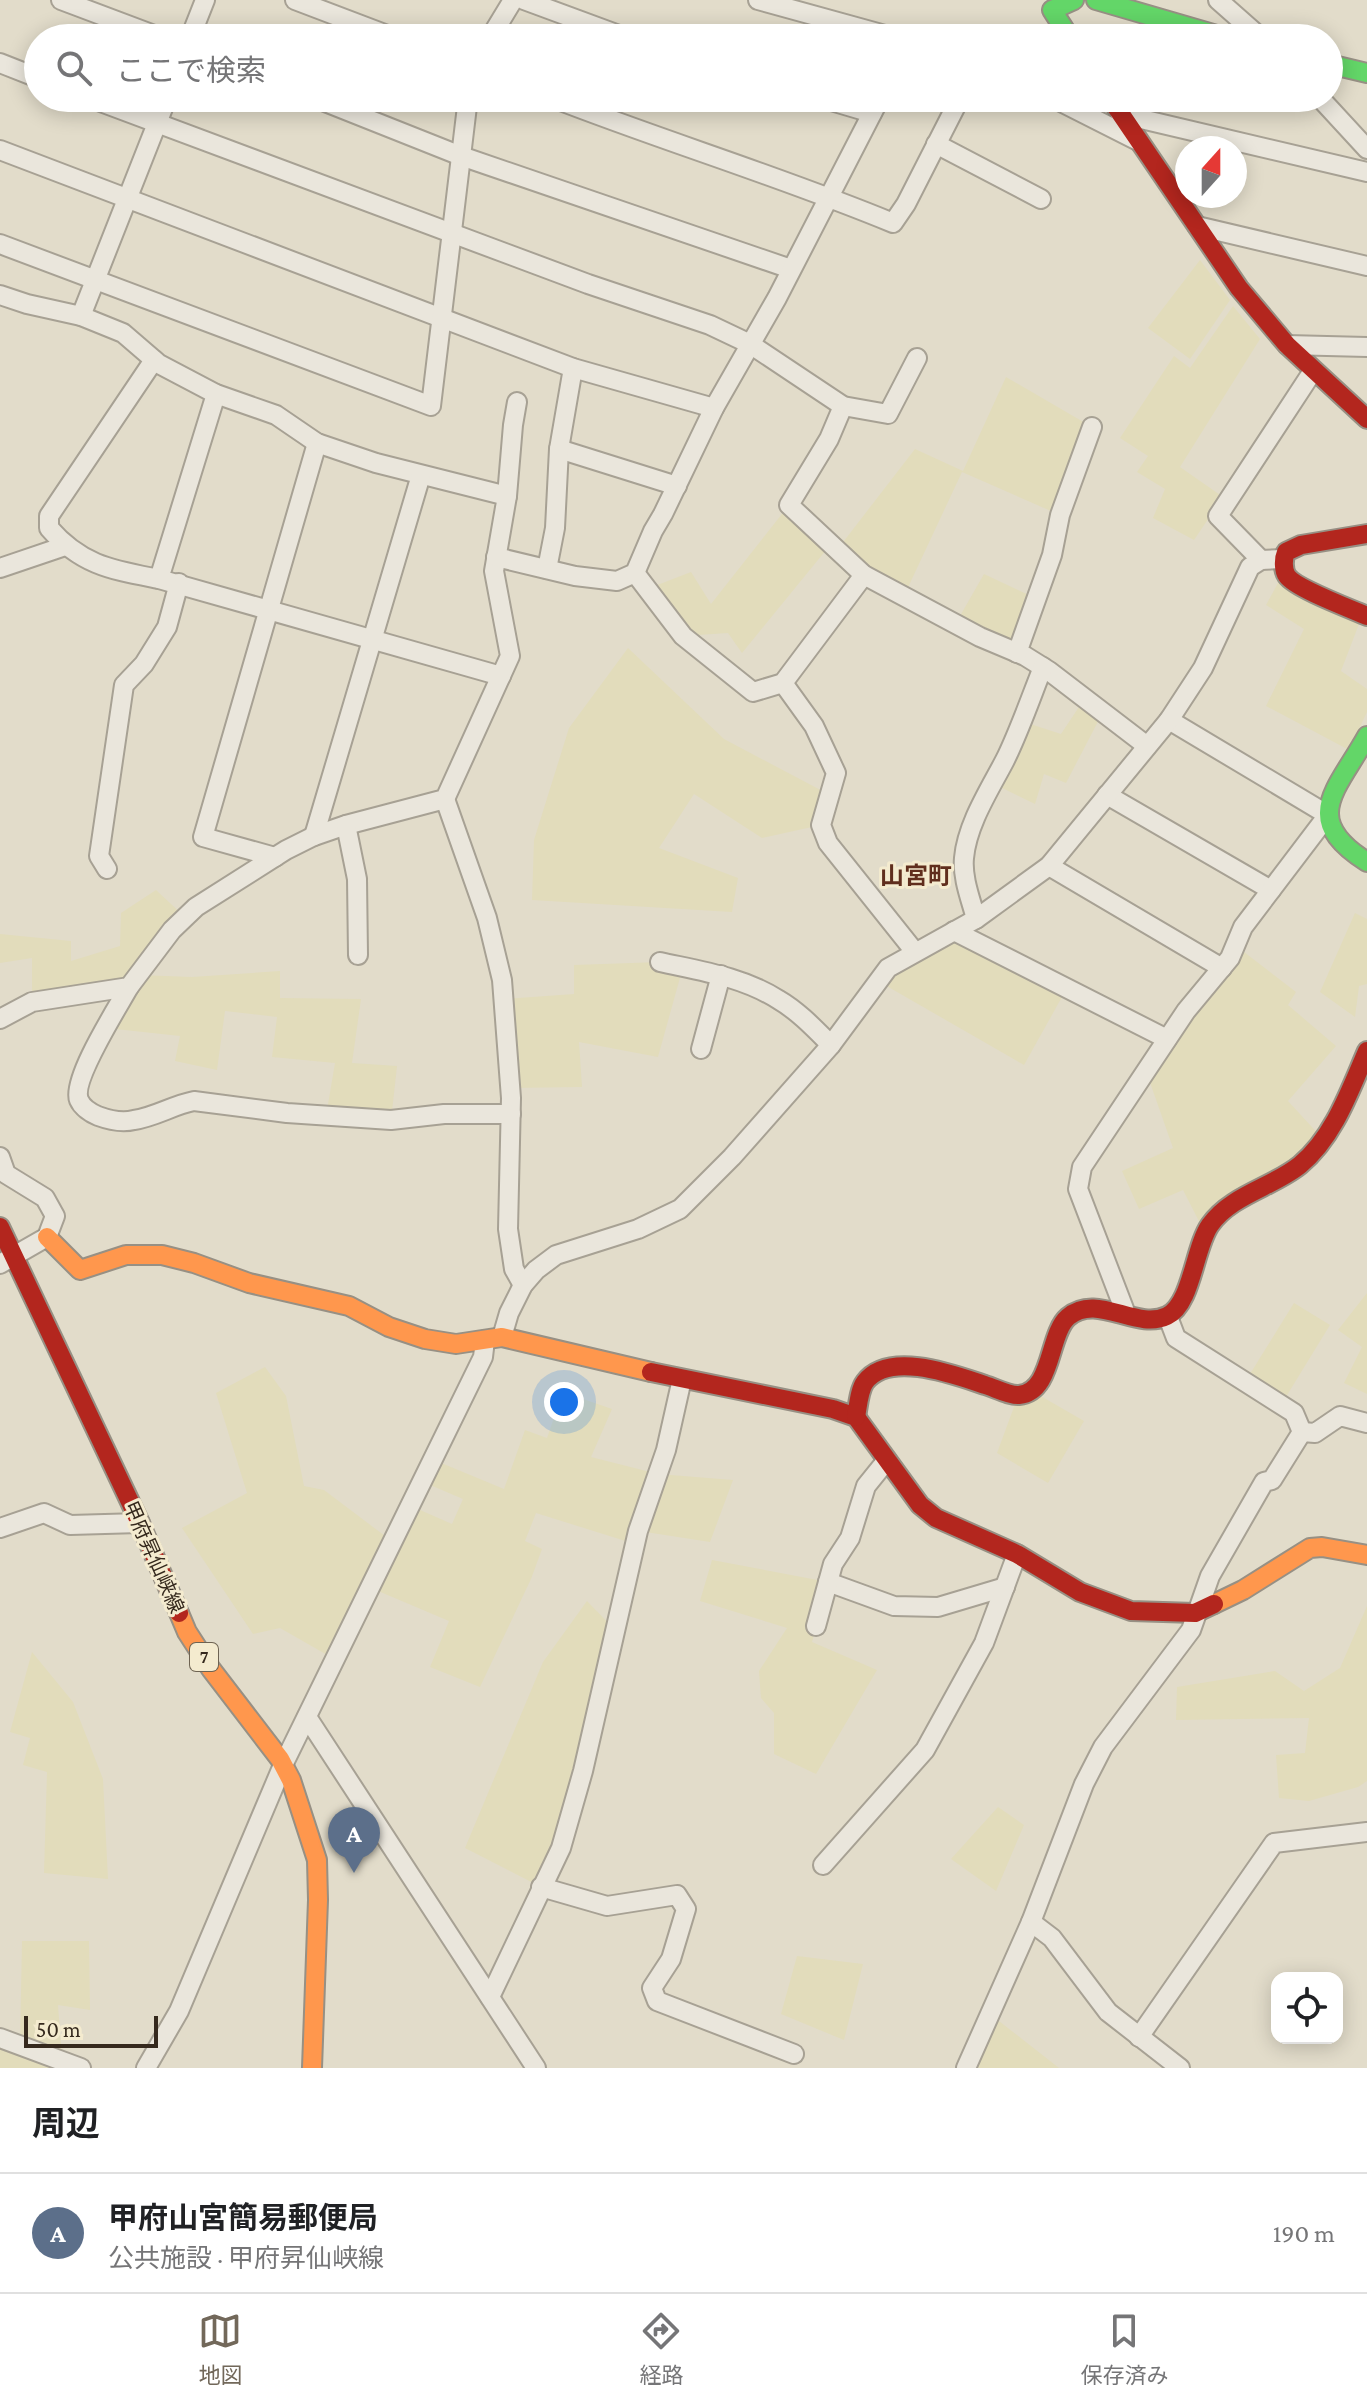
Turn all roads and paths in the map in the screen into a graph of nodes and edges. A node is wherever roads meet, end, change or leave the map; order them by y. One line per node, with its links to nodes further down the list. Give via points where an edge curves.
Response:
1 (61, 0): 11 (street)
2 (205, 0): 12 (street)
3 (295, 0): 13 (street)
4 (513, 0): 14 (street)
5 (524, 0): 15 (street)
6 (758, 0): 16 (street)
7 (1074, 0): 10 (street)
8 (1096, 0): 18 (street)
9 (1218, 0): 19 (street)
10 (1047, 3): 17 (street)
11 (125, 24)
12 (196, 24)
13 (358, 24)
14 (498, 24)
15 (589, 24)
16 (845, 24)
17 (1061, 24)
18 (1179, 24)
19 (1245, 24)
20 (0, 63): 22 (street)
21 (1343, 67): 23 (street)
22 (24, 72)
23 (1367, 73)
24 (128, 112): 34 (street)
25 (161, 112): 34 (street)
26 (350, 112): 39 (street)
27 (466, 112): 39 (street)
28 (589, 112): 41 (street)
29 (872, 112): 41 (street)
30 (953, 112): 36 (street)
31 (1081, 112): 35 (street)
32 (1333, 112): 37 (street)
33 (1120, 114): 35 (street); 40 (street)
34 (157, 123): 42 (street); 45 (street)
35 (1138, 141): 44 (street)
36 (936, 144): 41 (street, via 893,223); 43 (street)
37 (1367, 149)
38 (0, 150): 42 (street)
39 (461, 156): 45 (street); 48 (street)
40 (1367, 172)
41 (829, 197): 48 (street)
42 (127, 199): 49 (street); 52 (street)
43 (1041, 199)
44 (1197, 226): 47 (street); 54 (street)
45 (451, 233): 52 (street); 53 (street)
46 (0, 244): 49 (street)
47 (1367, 266)
48 (791, 269): 53 (street)
49 (95, 278): 51 (street); 52 (street, via 431,406)
50 (0, 295): 51 (street)
51 (81, 316): 57 (street, via 123,333)
52 (441, 318): 58 (street)
53 (750, 344): 62 (street); 63 (street)
54 (1287, 345): 55 (street); 59 (street)
55 (1367, 347)
56 (917, 358): 62 (street, via 888,414)
57 (154, 360): 60 (street); 72 (street, via 49,516 49,528)
58 (573, 368): 63 (street); 67 (street)
59 (1313, 371): 64 (street); 75 (street, via 1218,516)
60 (216, 394): 66 (street, via 276,415); 80 (street)
61 (517, 402): 70 (street)
62 (843, 406): 79 (street, via 789,505)
63 (714, 408): 69 (street)
64 (1367, 419)
65 (1092, 427): 85 (street)
66 (317, 443): 68 (street); 82 (street)
67 (559, 449): 69 (street); 77 (street)
68 (421, 475): 70 (street); 84 (street)
69 (677, 486): 78 (street)
70 (507, 496): 73 (street)
71 (1367, 534): 74 (street, via 1301,545)
72 (65, 546): 76 (street); 80 (street, via 105,569)
73 (496, 557): 77 (street); 87 (street, via 510,656)
74 (1283, 559): 75 (street); 83 (street, via 1287,576 1298,585)
75 (1261, 560): 89 (street, via 1250,567 1203,668)
76 (0, 568)
77 (547, 569): 78 (street, via 617,581)
78 (635, 573): 88 (street, via 683,636 753,692)
79 (864, 575): 85 (street); 88 (street)
80 (159, 579): 81 (street)
81 (179, 583): 82 (street); 100 (street, via 167,627 124,685 99,856)
82 (268, 609): 84 (street); 97 (street, via 203,837)
83 (1367, 616)
84 (373, 638): 87 (street); 96 (street)
85 (1017, 653): 86 (street)
86 (1043, 667): 91 (street); 102 (street, via 967,843 964,860)
87 (501, 676): 93 (street)
88 (783, 683): 104 (street, via 814,726 836,773 821,825 828,843)
89 (1169, 720): 91 (street); 94 (street)
90 (1367, 736): 94 (street)
91 (1147, 746): 92 (street)
92 (1107, 795): 99 (street); 101 (street)
93 (445, 799): 95 (street); 115 (street, via 487,918 502,980)
94 (1328, 815): 98 (street, via 1339,841); 101 (street)
95 (346, 825): 96 (street); 105 (street, via 357,879)
96 (314, 836): 97 (street)
97 (275, 857): 109 (street, via 196,907)
98 (1367, 862)
99 (1049, 866): 102 (street); 107 (street)
100 (107, 869)
101 (1271, 890): 107 (street, via 1243,927)
102 (976, 919): 103 (street)
103 (954, 931): 104 (street); 111 (street)
104 (915, 952): 112 (street, via 888,968)
105 (358, 955)
106 (660, 962): 108 (street)
107 (1222, 968): 111 (street)
108 (721, 975): 112 (street, via 781,1000); 113 (street)
109 (129, 987): 110 (street, via 32,1002); 115 (street, via 78,1086 79,1100 90,1113 111,1121 135,1120 194,1101 391,1120)
110 (0, 1019)
111 (1167, 1039): 121 (street, via 1079,1179 1078,1189)
112 (831, 1045): 120 (street, via 680,1209 638,1229 556,1255)
113 (701, 1049)
114 (1367, 1051): 122 (street, via 1313,1153 1214,1220 1197,1249 1178,1307)
115 (511, 1114): 120 (street, via 508,1229 514,1269)
116 (0, 1157): 118 (street, via 6,1174 45,1198 55,1216)
117 (0, 1227): 119 (street, 甲府昇仙峡線 / 7)
118 (47, 1237): 119 (street); 123 (street, via 80,1270 126,1255 162,1255 249,1283 349,1306 425,1339 456,1344)
119 (7, 1260): 129 (street, 甲府昇仙峡線 / 7)
120 (523, 1285): 123 (street)
121 (1126, 1314): 122 (street); 126 (street, via 1081,1309 1071,1313 1032,1391 1018,1396 951,1374 896,1367 875,1373 863,1384)
122 (1168, 1317): 127 (street, via 1176,1338 1294,1413)
123 (494, 1338): 124 (street); 137 (street)
124 (682, 1379): 126 (street); 141 (street, via 666,1450 638,1531 583,1771 561,1848)
125 (1365, 1416): 127 (street, via 1340,1416 1315,1433)
126 (856, 1417): 128 (street)
127 (1302, 1432): 135 (street, via 1272,1480 1264,1482)
128 (887, 1460): 131 (street, via 936,1518); 133 (street, via 866,1486 850,1538)
129 (140, 1523): 130 (street, via 70,1525 44,1513); 138 (street, 甲府昇仙峡線 / 7, via 187,1632)
130 (0, 1528)
131 (1017, 1554): 134 (street); 135 (street, via 1080,1592 1131,1611)
132 (1367, 1555): 135 (street, via 1310,1548)
133 (828, 1582): 134 (street, via 894,1606 938,1607); 136 (street)
134 (1005, 1587): 140 (street, via 984,1643 925,1750)
135 (1195, 1613): 142 (street, via 1191,1630 1103,1747)
136 (816, 1626)
137 (307, 1717): 138 (street); 143 (street)
138 (283, 1765): 148 (street, via 179,2011); 149 (street, 甲府昇仙峡線 / 7, via 317,1860)
139 (1367, 1832): 144 (street, via 1274,1843)
140 (823, 1865)
141 (541, 1887): 143 (street); 146 (street, via 607,1906 677,1895 686,1909 671,1959 652,1988 657,2001)
142 (1031, 1922): 144 (street, via 1052,1938 1108,2012); 151 (street)
143 (490, 1997): 150 (street)
144 (1139, 2037): 152 (street)
145 (0, 2038): 147 (street)
146 (794, 2054)
147 (81, 2068)
148 (146, 2068)
149 (312, 2068)
150 (536, 2068)
151 (966, 2068)
152 (1180, 2068)

